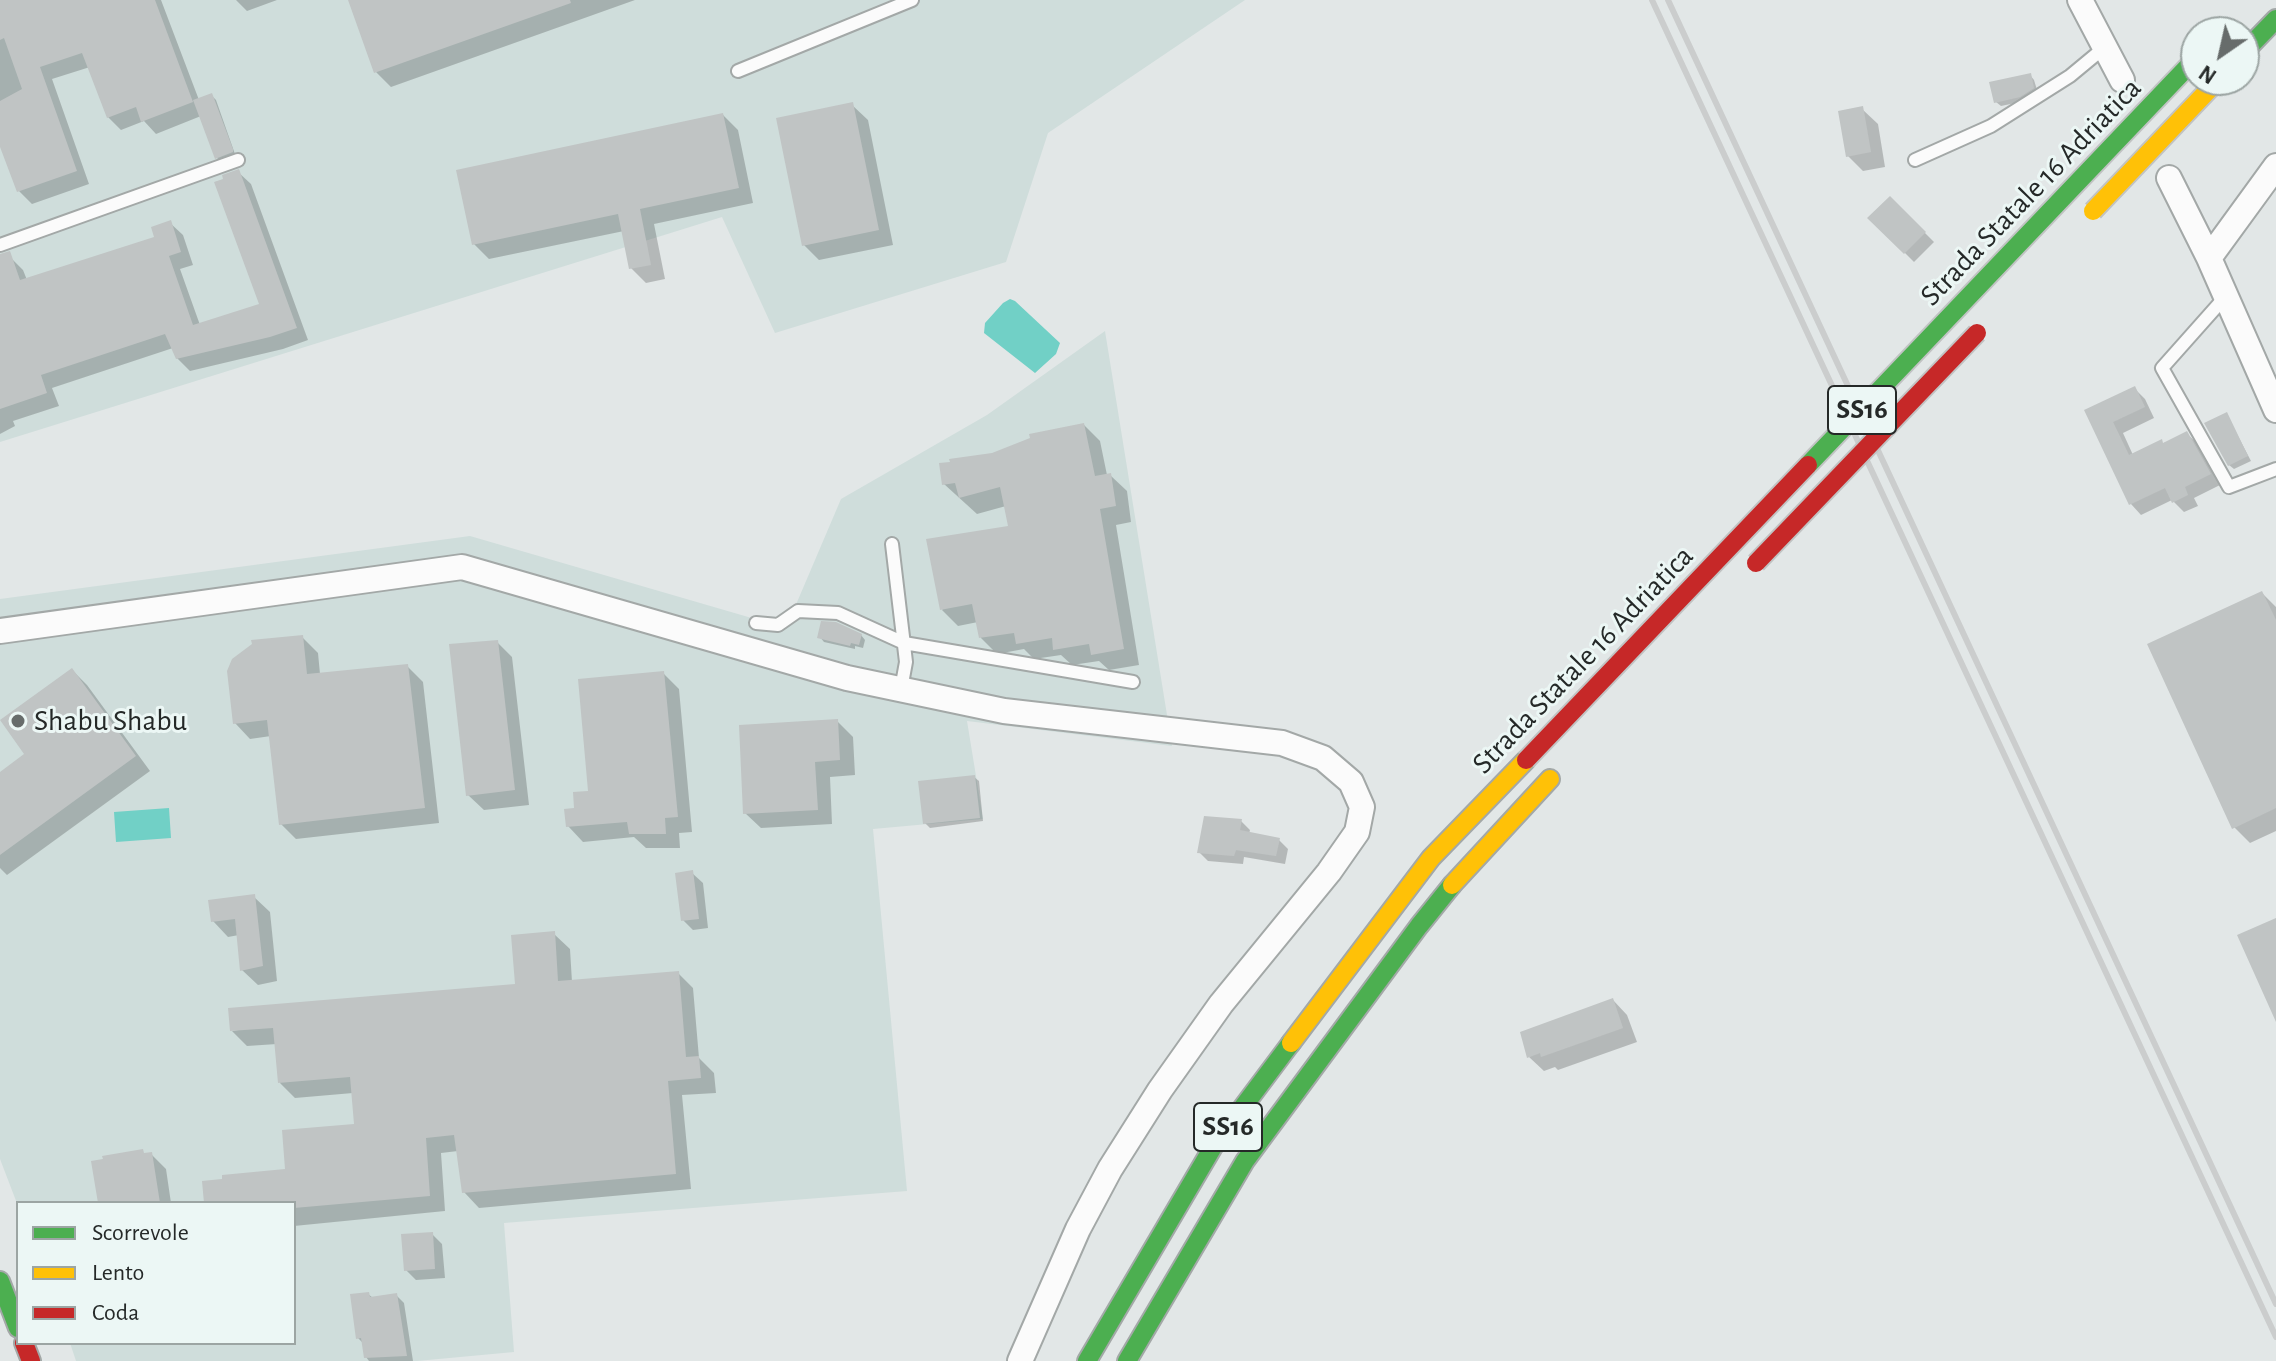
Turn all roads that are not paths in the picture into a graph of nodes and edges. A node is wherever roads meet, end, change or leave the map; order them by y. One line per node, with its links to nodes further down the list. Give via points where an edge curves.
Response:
1 (912, 0): 6 (lane)
2 (2080, 0): 5 (street)
3 (2276, 19): 4 (main road)
4 (2260, 36)
5 (2105, 47): 8 (street); 11 (lane, via 1991,126)
6 (738, 71)
7 (2180, 75): 32 (main road, Strada Statale 16 Adriatica / SS16, bridge, via 1431,858 1213,1147)
8 (2122, 80)
9 (2203, 96): 14 (main road, Strada Statale 16 Adriatica, bridge)
10 (238, 160): 15 (lane)
11 (1915, 160)
12 (2276, 166): 16 (street)
13 (2169, 178): 16 (street)
14 (2076, 229)
15 (0, 245)
16 (2209, 258): 17 (street)
17 (2226, 296): 19 (street); 20 (lane, via 2162,368 2229,487)
18 (1992, 317): 22 (main road, Strada Statale 16 Adriatica / SS16, bridge)
19 (2276, 410)
20 (2276, 469)
21 (892, 544): 25 (lane)
22 (1743, 577)
23 (756, 623): 25 (lane, via 778,625 798,611 838,613)
24 (0, 631): 27 (street, via 462,567)
25 (904, 643): 26 (lane); 27 (lane)
26 (1133, 682)
27 (901, 689): 31 (street, via 1004,711 1282,743 1323,758 1351,782 1362,807 1357,832 1221,1004 1110,1169)
28 (1555, 774): 33 (main road, Strada Statale 16 Adriatica / SS16, via 1419,926 1245,1161)
29 (0, 1281): 30 (main road)
30 (16, 1323)
31 (1020, 1361)
32 (1087, 1361)
33 (1127, 1361)

